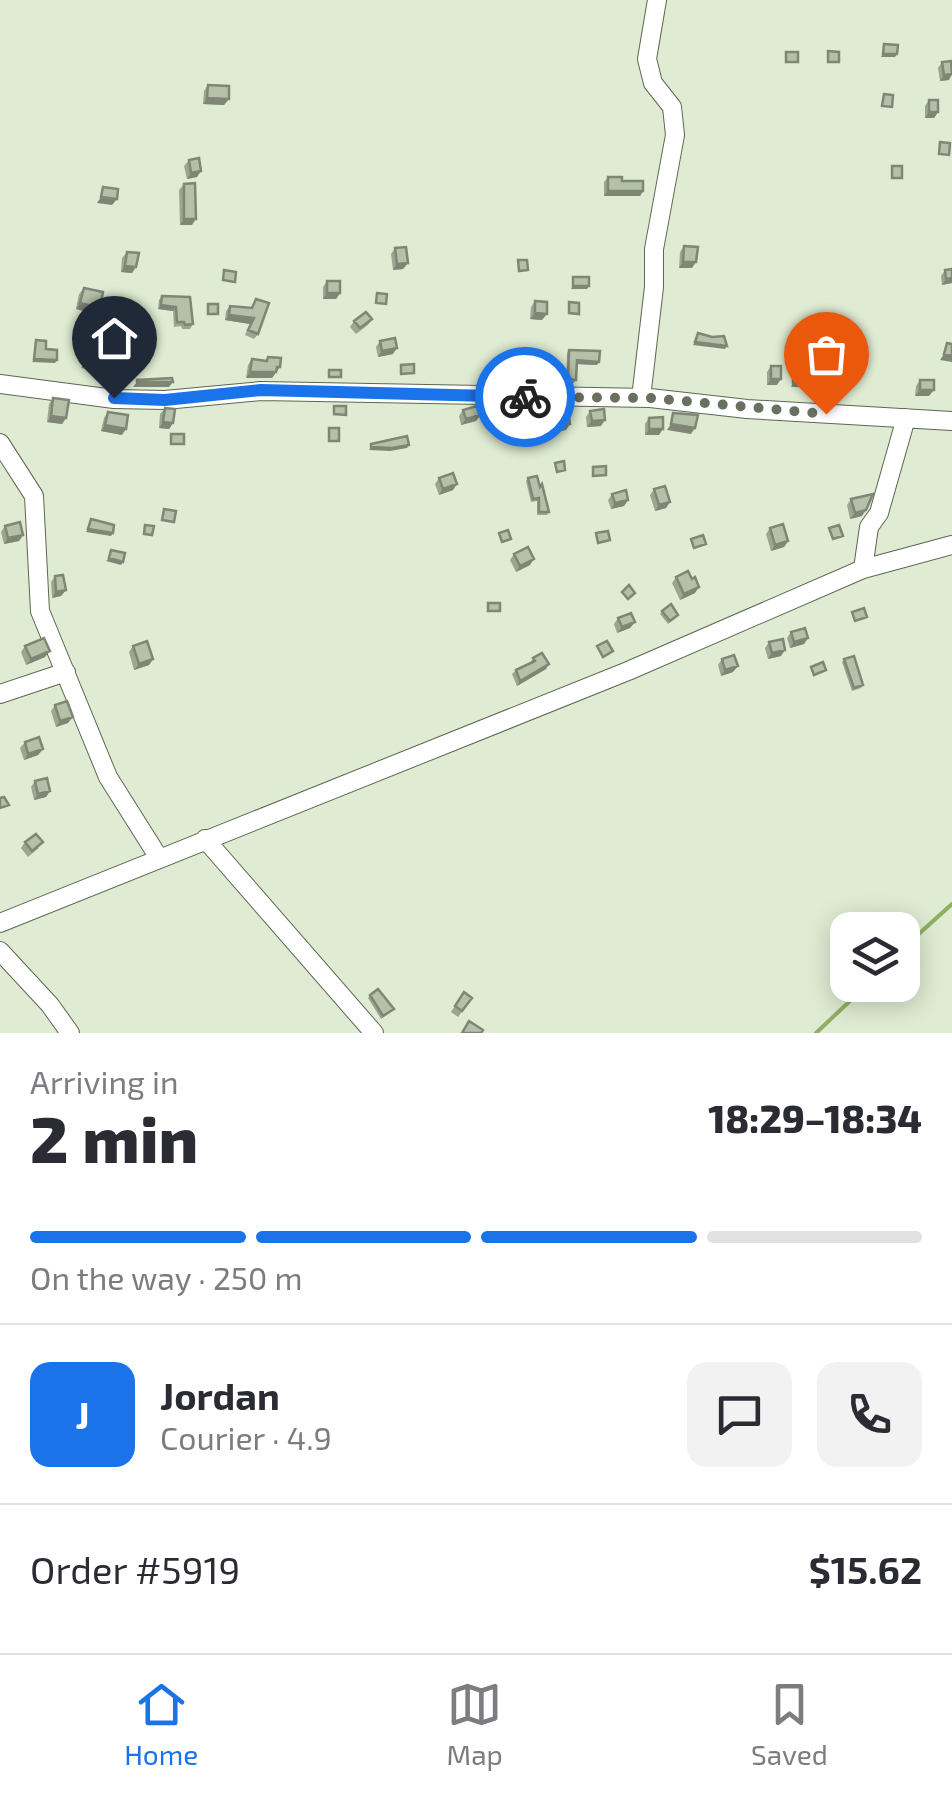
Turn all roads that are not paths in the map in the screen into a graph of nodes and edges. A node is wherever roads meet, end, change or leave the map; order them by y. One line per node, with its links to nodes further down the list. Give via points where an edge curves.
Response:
1 (658, 0): 3 (street, via 648,59 653,83 672,108 675,135 654,249)
2 (0, 384): 3 (street, via 148,400 261,390)
3 (641, 398): 4 (street)
4 (906, 418): 5 (street); 8 (street, via 880,513 869,528)
5 (952, 421)
6 (0, 443): 9 (street, via 34,496 40,611)
7 (952, 545): 8 (street)
8 (863, 569): 11 (street)
9 (66, 672): 10 (street); 12 (street, via 108,777)
10 (0, 694)
11 (205, 840): 12 (street); 16 (street)
12 (159, 858): 13 (street)
13 (0, 923)
14 (0, 951): 15 (street)
15 (70, 1033)
16 (374, 1033)

